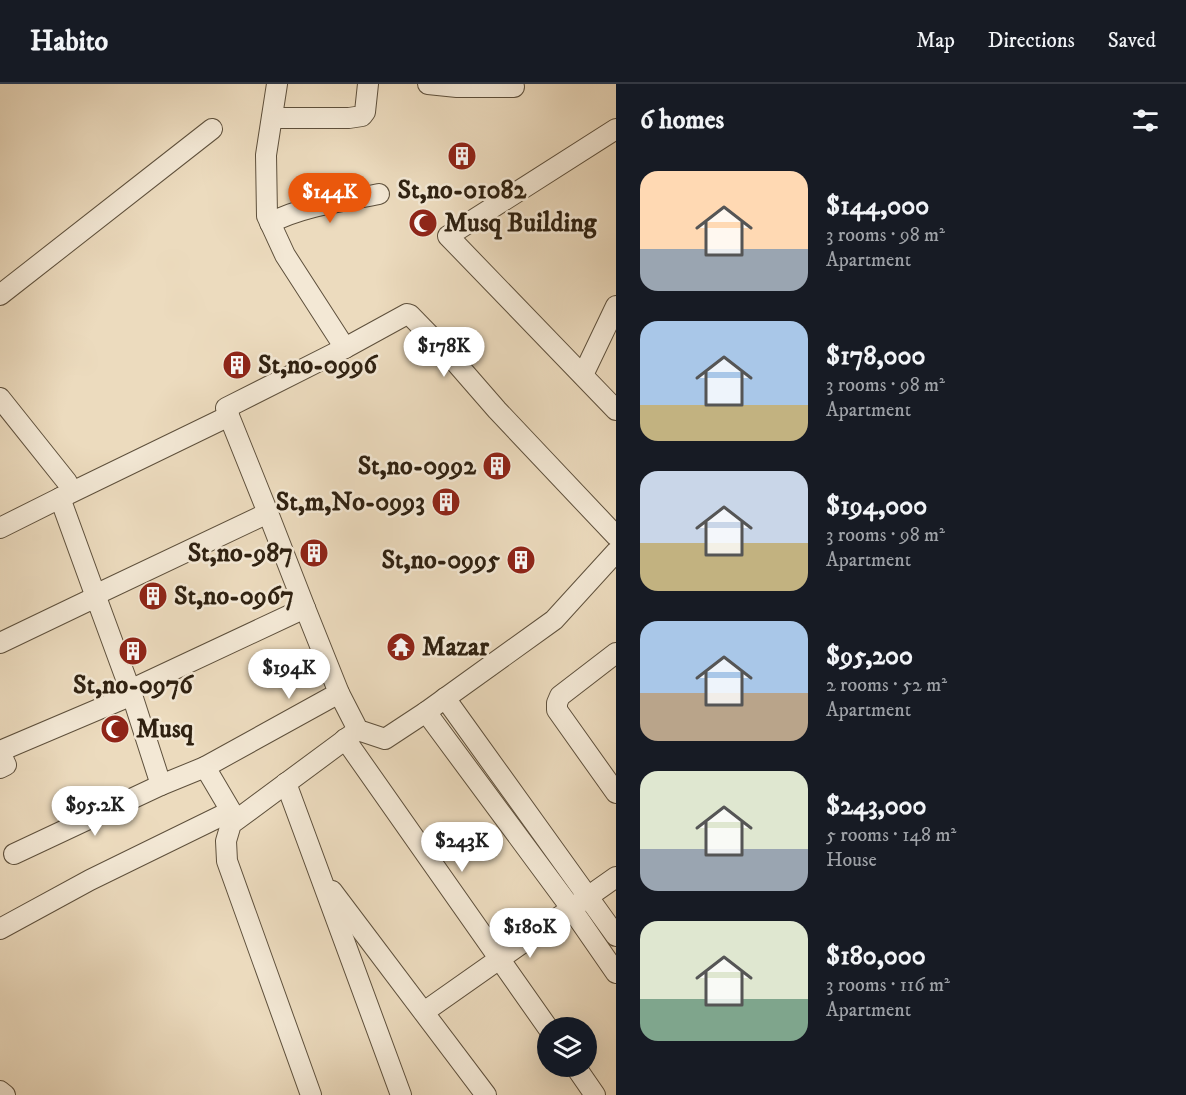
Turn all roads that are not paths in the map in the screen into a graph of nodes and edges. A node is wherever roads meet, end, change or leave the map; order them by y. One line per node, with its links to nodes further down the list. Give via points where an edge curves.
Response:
1 (277, 84): 5 (street)
2 (368, 84): 5 (street, via 363,116)
3 (428, 84): 4 (street)
4 (514, 87)
5 (272, 118): 9 (street, via 266,155)
6 (212, 129): 10 (street)
7 (616, 129): 13 (street, via 448,236)
8 (379, 194): 9 (street, via 282,216)
9 (270, 223): 12 (street, via 285,255)
10 (0, 295)
11 (616, 306): 13 (street)
12 (345, 348): 16 (street, via 226,408); 20 (street, via 410,315)
13 (583, 375): 15 (street)
14 (2, 406): 17 (street)
15 (616, 410)
16 (229, 416): 17 (street); 18 (street)
17 (63, 490): 19 (street); 22 (street)
18 (268, 513): 22 (street); 23 (street)
19 (0, 528)
20 (616, 536)
21 (616, 552): 28 (street, via 554,620)
22 (96, 596): 24 (street); 26 (street)
23 (305, 608): 26 (street); 27 (street)
24 (0, 643)
25 (616, 653): 36 (street, via 556,703)
26 (131, 692): 31 (street); 35 (street)
27 (339, 693): 30 (street); 32 (street)
28 (445, 698): 29 (street); 40 (street)
29 (426, 712): 30 (street, via 385,739); 41 (street)
30 (352, 734): 34 (street); 44 (street)
31 (0, 752): 33 (street, via 6,765)
32 (205, 767): 35 (street); 42 (street, via 231,811)
33 (0, 768)
34 (286, 783): 38 (street); 51 (street, via 231,824 226,841 227,861)
35 (161, 785): 37 (street)
36 (616, 793)
37 (14, 854)
38 (320, 874): 46 (street); 52 (street)
39 (616, 878): 40 (street)
40 (588, 897): 41 (street); 43 (street)
41 (571, 908): 44 (street); 45 (street)
42 (0, 929)
43 (616, 936)
44 (499, 958): 46 (street); 47 (street)
45 (616, 973)
46 (424, 1012): 53 (street)
47 (540, 1017)
48 (582, 1077): 54 (street)
49 (0, 1091): 50 (street)
50 (5, 1095)
51 (311, 1095)
52 (401, 1095)
53 (486, 1095)
54 (595, 1095)

